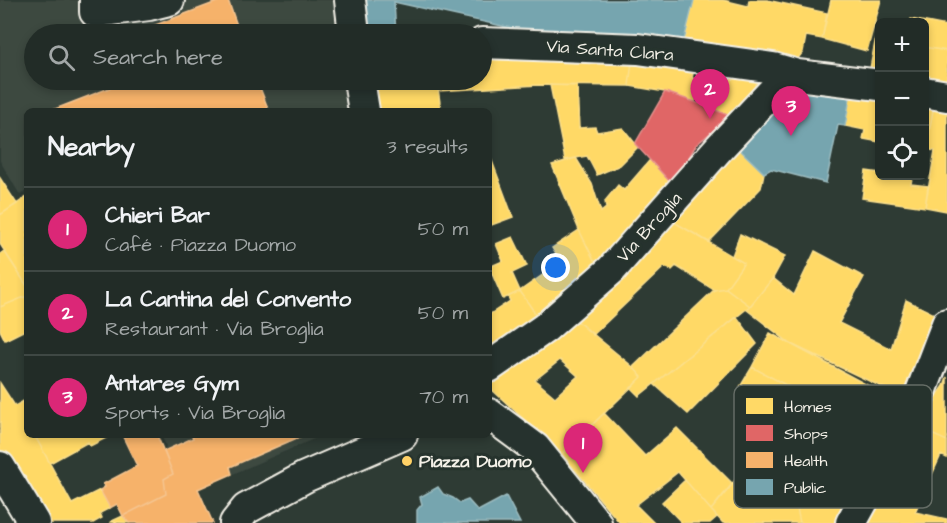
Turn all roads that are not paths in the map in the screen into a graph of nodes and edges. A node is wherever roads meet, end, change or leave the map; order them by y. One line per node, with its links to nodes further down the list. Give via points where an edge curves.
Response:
1 (95, 0): 2 (street, via 95,12)
2 (169, 0)
3 (350, 0): 4 (street)
4 (353, 24)
5 (492, 43): 6 (street, Via Santa Clara, via 638,49 773,68)
6 (797, 75): 7 (street, Via Santa Clara); 13 (street, Via Broglia, via 763,101 603,277 544,328)
7 (875, 85)
8 (361, 90): 11 (street)
9 (929, 93): 10 (street)
10 (947, 96)
11 (364, 108)
12 (947, 324): 14 (street)
13 (492, 365)
14 (924, 385)
15 (492, 416): 21 (street, via 535,448)
16 (395, 438): 20 (street, via 305,477 246,510)
17 (0, 468): 19 (street)
18 (859, 508): 22 (street)
19 (34, 523)
20 (235, 523)
21 (596, 523)
22 (851, 523)

